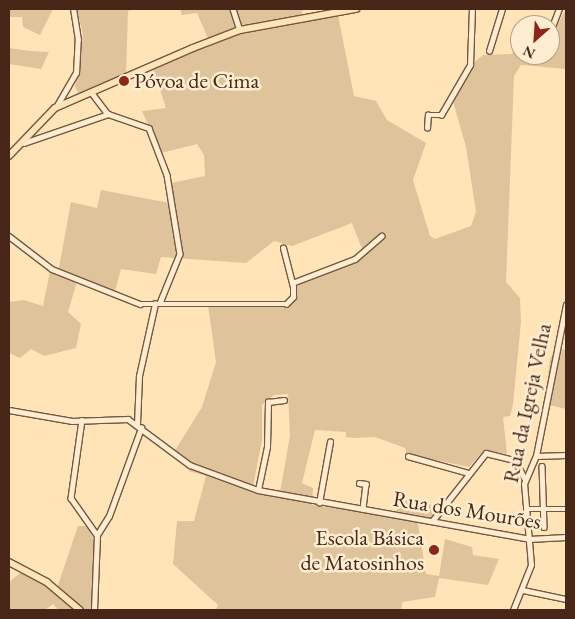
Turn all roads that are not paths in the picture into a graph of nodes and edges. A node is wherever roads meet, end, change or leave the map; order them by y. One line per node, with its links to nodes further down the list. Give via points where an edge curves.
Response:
1 (73, 9): 9 (street, via 78,40 76,73)
2 (233, 9): 6 (street)
3 (356, 9): 6 (main road)
4 (472, 9): 11 (street, via 470,65 441,115 428,114)
5 (502, 9): 7 (street)
6 (240, 30): 8 (main road)
7 (489, 51)
8 (92, 94): 9 (main road); 10 (street)
9 (55, 108): 12 (main road)
10 (108, 114): 12 (street); 18 (street, via 149,128 167,176 180,254)
11 (427, 128)
12 (24, 143): 13 (main road)
13 (9, 156)
14 (9, 236): 18 (street, via 52,269 123,300)
15 (381, 236): 17 (street, via 355,259)
16 (283, 248): 17 (street)
17 (292, 283): 18 (street, via 293,297 286,304)
18 (157, 304): 23 (street, via 139,376)
19 (566, 305): 27 (street, Rua da Igreja Velha)
20 (284, 400): 33 (street, via 268,402 267,447)
21 (9, 410): 22 (street)
22 (82, 420): 23 (street, via 119,418); 41 (street, via 71,498)
23 (137, 424): 24 (street, Rua dos Mourões)
24 (141, 428): 33 (street, Rua dos Mourões, via 203,472); 41 (street, via 109,516)
25 (330, 442): 34 (street)
26 (408, 456): 30 (street)
27 (536, 456): 28 (street); 31 (street, Rua da Igreja Velha)
28 (566, 456)
29 (542, 466): 36 (street)
30 (469, 473): 31 (street, via 486,453 515,460); 39 (street)
31 (525, 479): 38 (street, Rua da Igreja Velha)
32 (359, 483): 35 (street, via 366,484)
33 (258, 490): 34 (street, Rua dos Mourões)
34 (319, 503): 35 (street, Rua dos Mourões)
35 (363, 509): 39 (street, Rua dos Mourões)
36 (544, 509): 37 (street); 38 (street); 40 (street)
37 (566, 509)
38 (526, 510): 43 (street, Rua da Igreja Velha)
39 (432, 520): 43 (street, Rua dos Mourões)
40 (544, 527)
41 (97, 535): 48 (street)
42 (566, 537): 43 (street, Rua dos Mourões)
43 (529, 539): 45 (street, Rua da Igreja Velha, via 531,565)
44 (9, 562): 47 (main road, via 47,582)
45 (523, 590): 46 (street); 49 (street, Rua da Igreja Velha)
46 (566, 599)
47 (80, 610)
48 (94, 610)
49 (513, 610)

